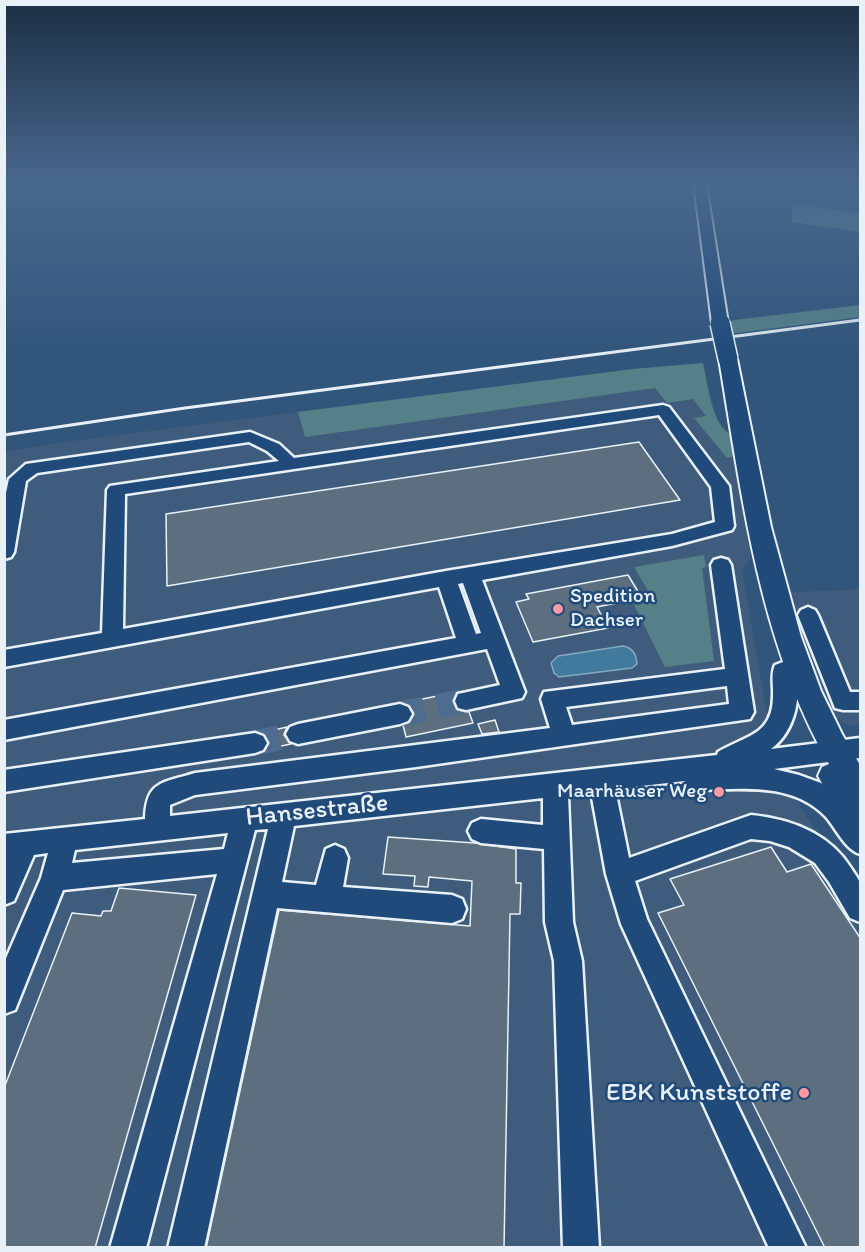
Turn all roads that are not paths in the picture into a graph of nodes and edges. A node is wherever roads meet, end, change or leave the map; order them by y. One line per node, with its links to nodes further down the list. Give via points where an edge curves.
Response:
1 (707, 242): 3 (main road, bridge, via 714,297)
2 (289, 464): 4 (street, via 286,456 250,437 32,468 18,479); 6 (street, via 663,410 720,486 725,526 672,540); 10 (street, via 116,490)
3 (763, 540): 13 (main road, via 766,595); 22 (main road, via 790,646 807,694)
4 (4, 552)
5 (721, 565): 14 (street)
6 (470, 574): 7 (street); 9 (street)
7 (446, 578): 10 (street); 11 (street)
8 (808, 615): 16 (street, via 843,701)
9 (494, 639): 11 (street); 15 (street, via 514,692)
10 (112, 640): 12 (street)
11 (469, 643): 18 (street)
12 (4, 658)
13 (783, 671): 22 (main road, via 802,718); 23 (street, Hansestraße, via 786,700 780,723 766,740)
14 (736, 676): 20 (street, via 742,712); 20 (street, via 552,699)
15 (466, 701)
16 (861, 701)
17 (400, 714): 19 (street)
18 (4, 730)
19 (298, 734)
20 (564, 736): 32 (street, via 195,784 166,793 159,800)
21 (255, 743): 26 (street)
22 (838, 750): 23 (street, Hansestraße); 28 (main road); 31 (main road)
23 (719, 765): 24 (street, Hansestraße)
24 (630, 777): 25 (street, Hansestraße); 36 (street, Hansestraße, via 789,783 813,791 829,803)
25 (601, 779): 27 (street, Hansestraße); 40 (street)
26 (4, 781)
27 (555, 785): 29 (street, Hansestraße); 34 (street)
28 (861, 791)
29 (284, 814): 30 (street, Hansestraße); 43 (street)
30 (245, 819): 32 (street, Hansestraße); 39 (street)
31 (861, 823)
32 (157, 829): 35 (street, Hansestraße)
33 (481, 831): 34 (street)
34 (555, 838): 50 (street, via 559,922 568,961)
35 (65, 840): 37 (street, Hansestraße); 41 (street)
36 (861, 842)
37 (15, 844): 42 (street)
38 (335, 858): 44 (street)
39 (234, 862): 41 (street); 48 (street)
40 (619, 874): 45 (street, via 751,828 773,829 801,839 825,855); 51 (street, via 635,924)
41 (54, 878): 47 (street)
42 (4, 892)
43 (266, 894): 44 (street); 49 (street)
44 (327, 899): 46 (street)
45 (861, 908)
46 (452, 909)
47 (4, 999)
48 (128, 1248)
49 (186, 1248)
50 (580, 1248)
51 (788, 1248)

